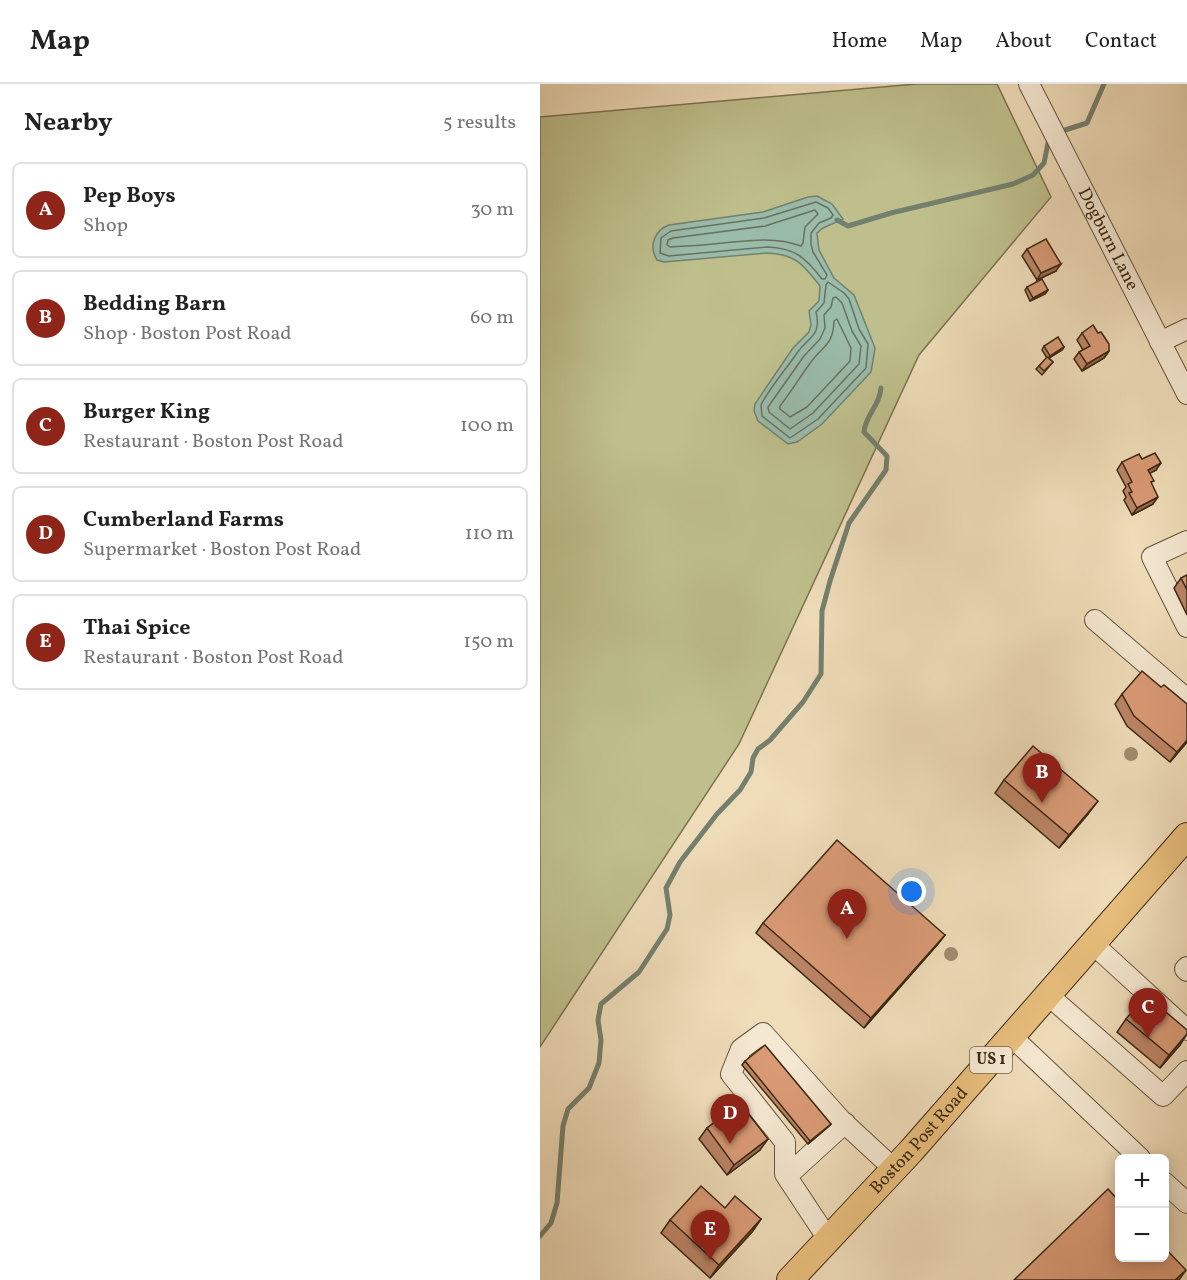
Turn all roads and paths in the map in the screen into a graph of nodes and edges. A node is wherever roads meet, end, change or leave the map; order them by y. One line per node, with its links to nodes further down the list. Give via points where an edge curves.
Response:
1 (1029, 84): 3 (street, Dogburn Lane)
2 (1187, 329): 3 (street)
3 (1160, 342): 4 (street, Dogburn Lane)
4 (1187, 394)
5 (1187, 541): 7 (street, via 1152,557)
6 (1095, 620): 8 (street)
7 (1187, 627)
8 (1187, 699)
9 (1187, 836): 10 (main road, Boston Post Road / US 1)
10 (1093, 944): 11 (main road, Boston Post Road / US 1); 12 (street)
11 (1048, 995): 13 (main road, Boston Post Road / US 1); 14 (street, via 1162,1096)
12 (1187, 1030)
13 (1011, 1037): 16 (street); 17 (main road, Boston Post Road / US 1)
14 (1187, 1071)
15 (845, 1123): 17 (street); 18 (street); 18 (street, via 764,1033 741,1049 731,1074 784,1142)
16 (1136, 1154)
17 (894, 1169): 21 (main road, Boston Post Road / US 1)
18 (787, 1176): 21 (street)
19 (1169, 1187): 20 (street)
20 (1187, 1203)
21 (828, 1239): 22 (main road, Boston Post Road / US 1)
22 (790, 1280)

